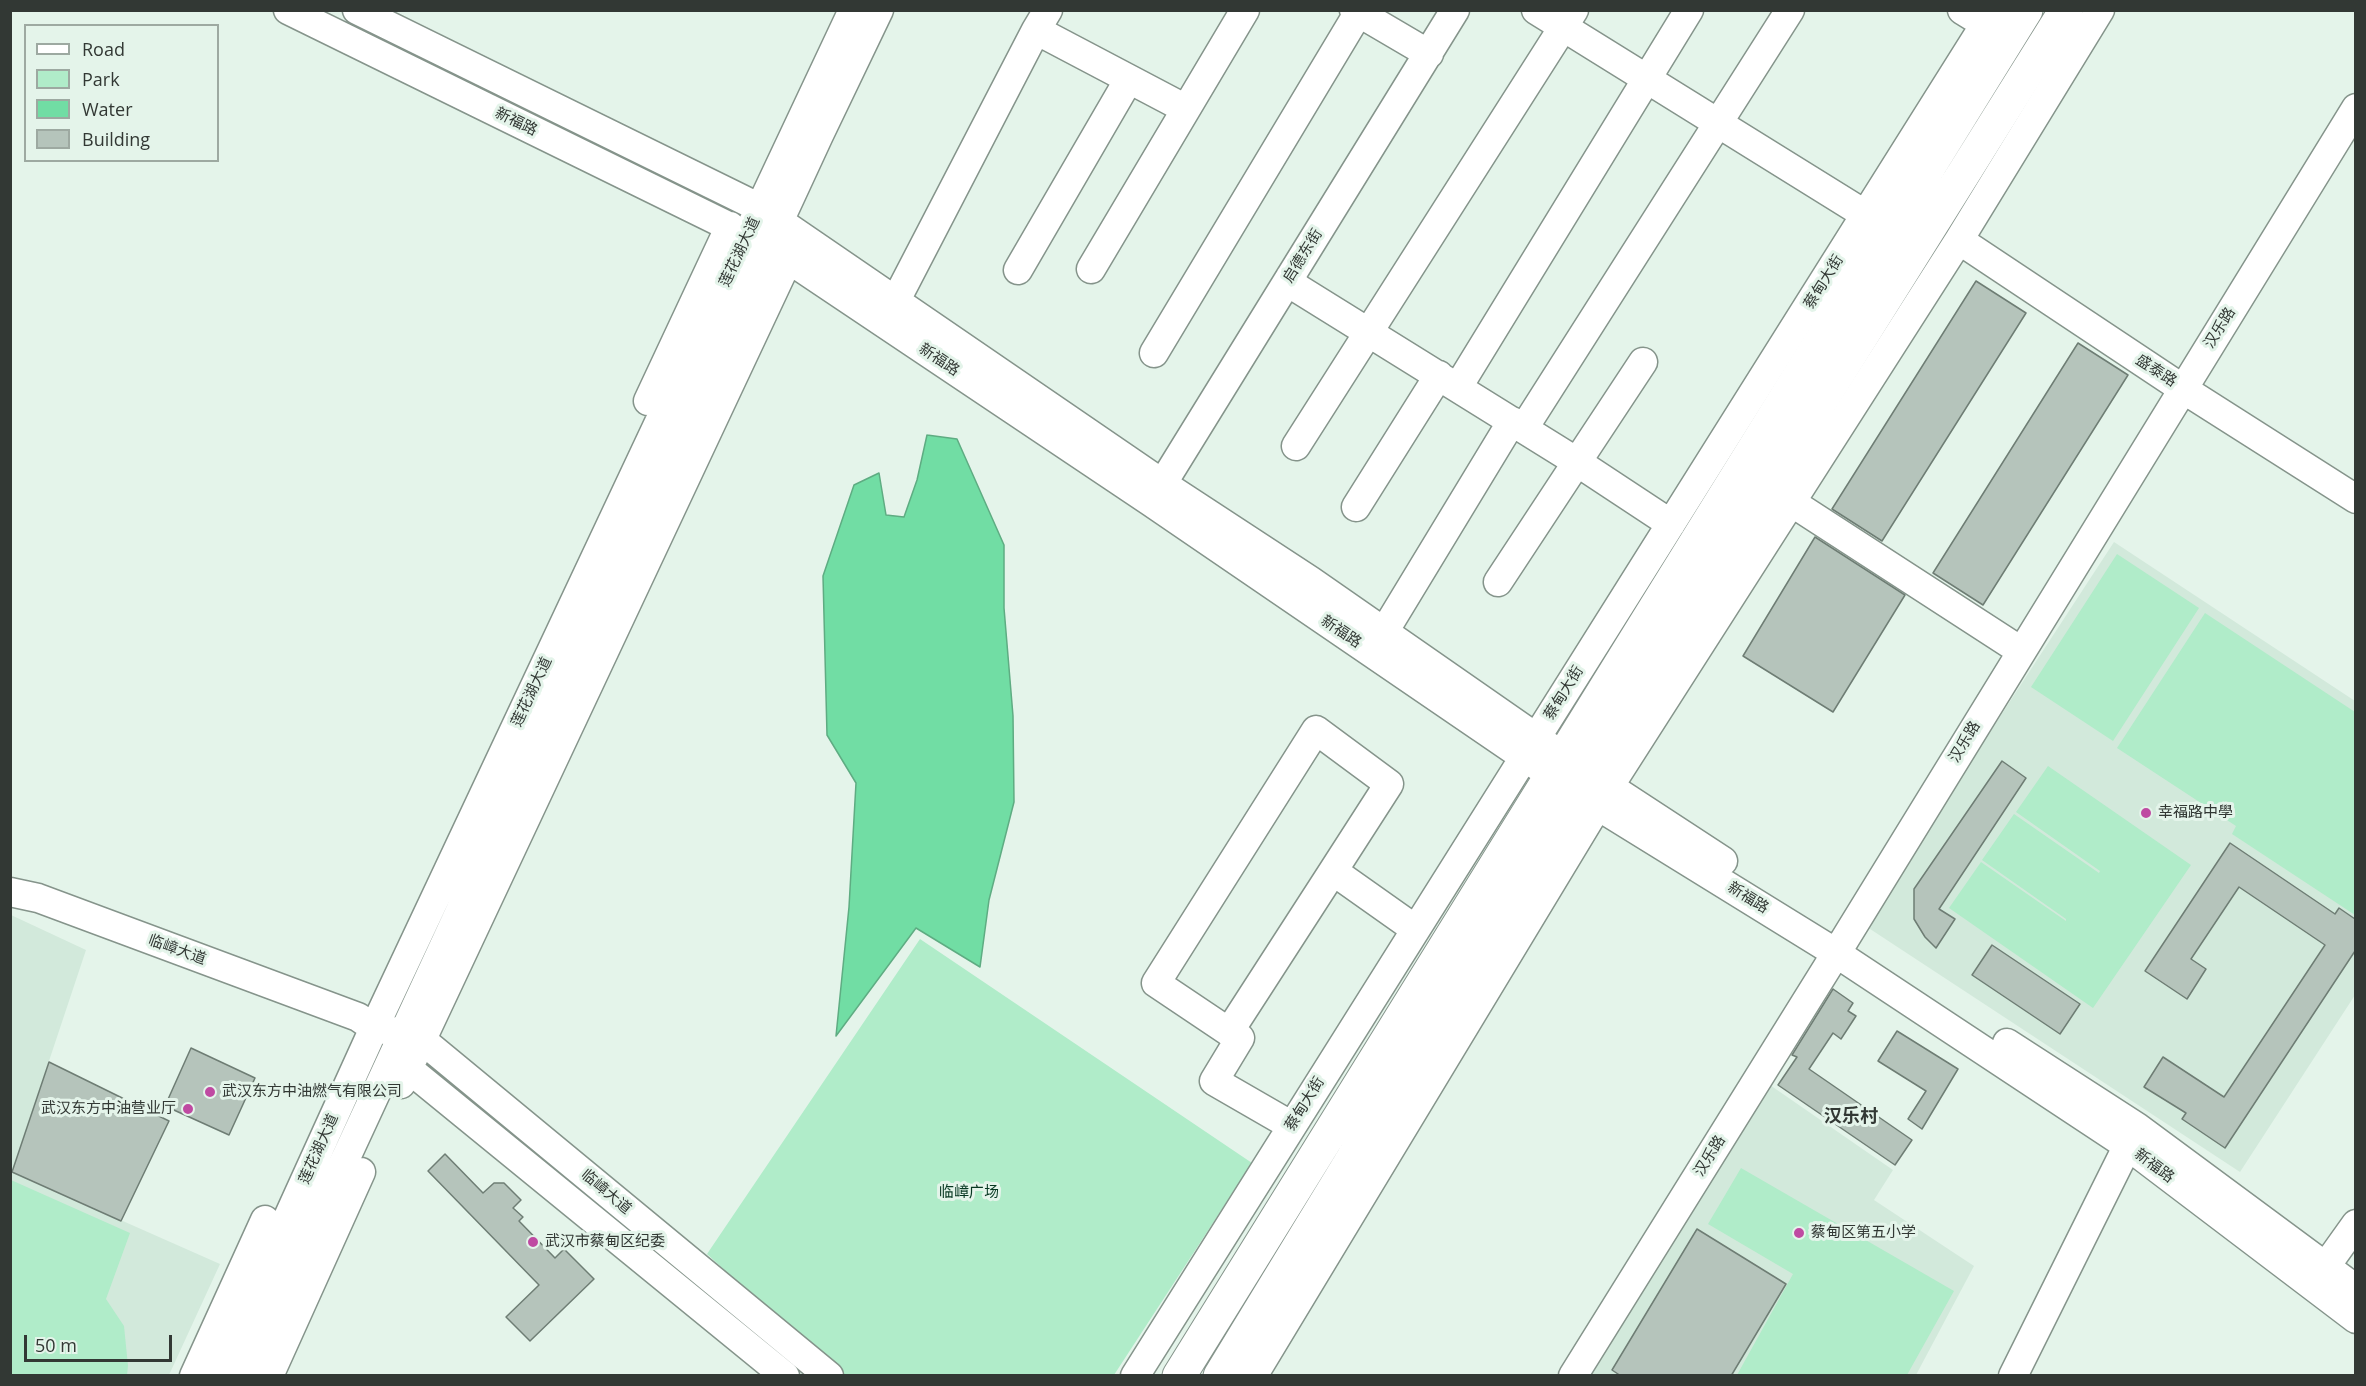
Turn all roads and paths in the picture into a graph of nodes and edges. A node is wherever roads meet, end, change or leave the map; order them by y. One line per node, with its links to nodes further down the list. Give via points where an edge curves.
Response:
1 (288, 10): 24 (street, 新福路)
2 (357, 10): 24 (street, 新福路)
3 (853, 10): 24 (street, 莲花湖大道)
4 (879, 10): 24 (street, 莲花湖大道)
5 (1455, 10): 17 (street, 启德东街)
6 (1536, 10): 14 (street)
7 (1689, 10): 19 (street)
8 (1790, 10): 22 (street)
9 (2026, 10): 16 (main road, 蔡甸大街)
10 (2066, 10): 47 (main road, 蔡甸大街)
11 (2100, 10): 25 (street, 蔡甸大街)
12 (1357, 11): 17 (street); 31 (street)
13 (1236, 13): 21 (street)
14 (1569, 19): 19 (street); 30 (street)
15 (1042, 20): 18 (street); 29 (street)
16 (1988, 21): 23 (street, 蔡甸大街); 47 (main road, 蔡甸大街)
17 (1429, 54): 28 (street, 启德东街)
18 (1129, 78): 21 (street); 27 (street)
19 (1648, 79): 22 (street); 33 (street)
20 (2355, 108): 34 (street, 汉乐路)
21 (1186, 109): 26 (street)
22 (1717, 123): 23 (street); 35 (street)
23 (1866, 215): 42 (street, 蔡甸大街)
24 (762, 233): 29 (street, 新福路); 38 (street, 新福路); 52 (street, 莲花湖大道); 54 (street, 莲花湖大道)
25 (1959, 240): 34 (street, 盛泰路); 40 (street, 蔡甸大街)
26 (1091, 269)
27 (1018, 270)
28 (1290, 277): 30 (street, via 1297,288); 38 (street, 启德东街)
29 (895, 302): 38 (street, 新福路)
30 (1369, 332): 33 (street); 36 (street)
31 (1154, 353)
32 (1643, 362): 37 (street)
33 (1448, 381): 35 (street); 41 (street)
34 (2183, 389): 39 (street, 盛泰路); 45 (street, 汉乐路)
35 (1518, 425): 37 (street); 44 (street)
36 (1296, 446)
37 (1577, 462): 42 (street); 43 (street)
38 (1157, 493): 44 (street, 新福路); 46 (street, 新福路)
39 (2355, 499)
40 (1791, 502): 45 (street); 47 (street, 蔡甸大街)
41 (1356, 507)
42 (1671, 524): 46 (street, 蔡甸大街)
43 (1498, 582)
44 (1384, 632): 46 (street, 新福路)
45 (2021, 651): 51 (street, 汉乐路)
46 (1530, 747): 47 (street, 新福路); 50 (street, 蔡甸大街)
47 (1581, 781): 51 (street, 新福路); 68 (main road, 蔡甸大街); 69 (main road, 蔡甸大街); 70 (street, 蔡甸大街)
48 (1333, 871): 50 (street); 53 (street); 53 (street, via 1389,784 1316,730 1156,983)
49 (10, 892): 52 (street, 临嶂大道, via 38,898)
50 (1415, 929): 55 (street, 蔡甸大街)
51 (1841, 946): 56 (street, 新福路); 71 (street, 汉乐路)
52 (366, 1022): 54 (street, 临嶂大道); 61 (street, 莲花湖大道); 62 (street, 莲花湖大道)
53 (1229, 1032): 55 (street, via 1239,1038 1214,1081)
54 (406, 1050): 63 (street, 莲花湖大道); 64 (street, 莲花湖大道); 65 (street, 临嶂大道); 66 (street, 临嶂大道)
55 (1292, 1126): 67 (street, 蔡甸大街)
56 (2132, 1136): 58 (street, 新福路); 72 (street)
57 (2355, 1224): 58 (street)
58 (2317, 1275): 59 (street, 新福路); 60 (street, 新福路)
59 (2355, 1289)
60 (2355, 1319)
61 (194, 1376)
62 (216, 1376)
63 (245, 1376)
64 (269, 1376)
65 (785, 1376)
66 (829, 1376)
67 (1135, 1376)
68 (1179, 1376)
69 (1220, 1376)
70 (1253, 1376)
71 (1574, 1376)
72 (2013, 1376)

